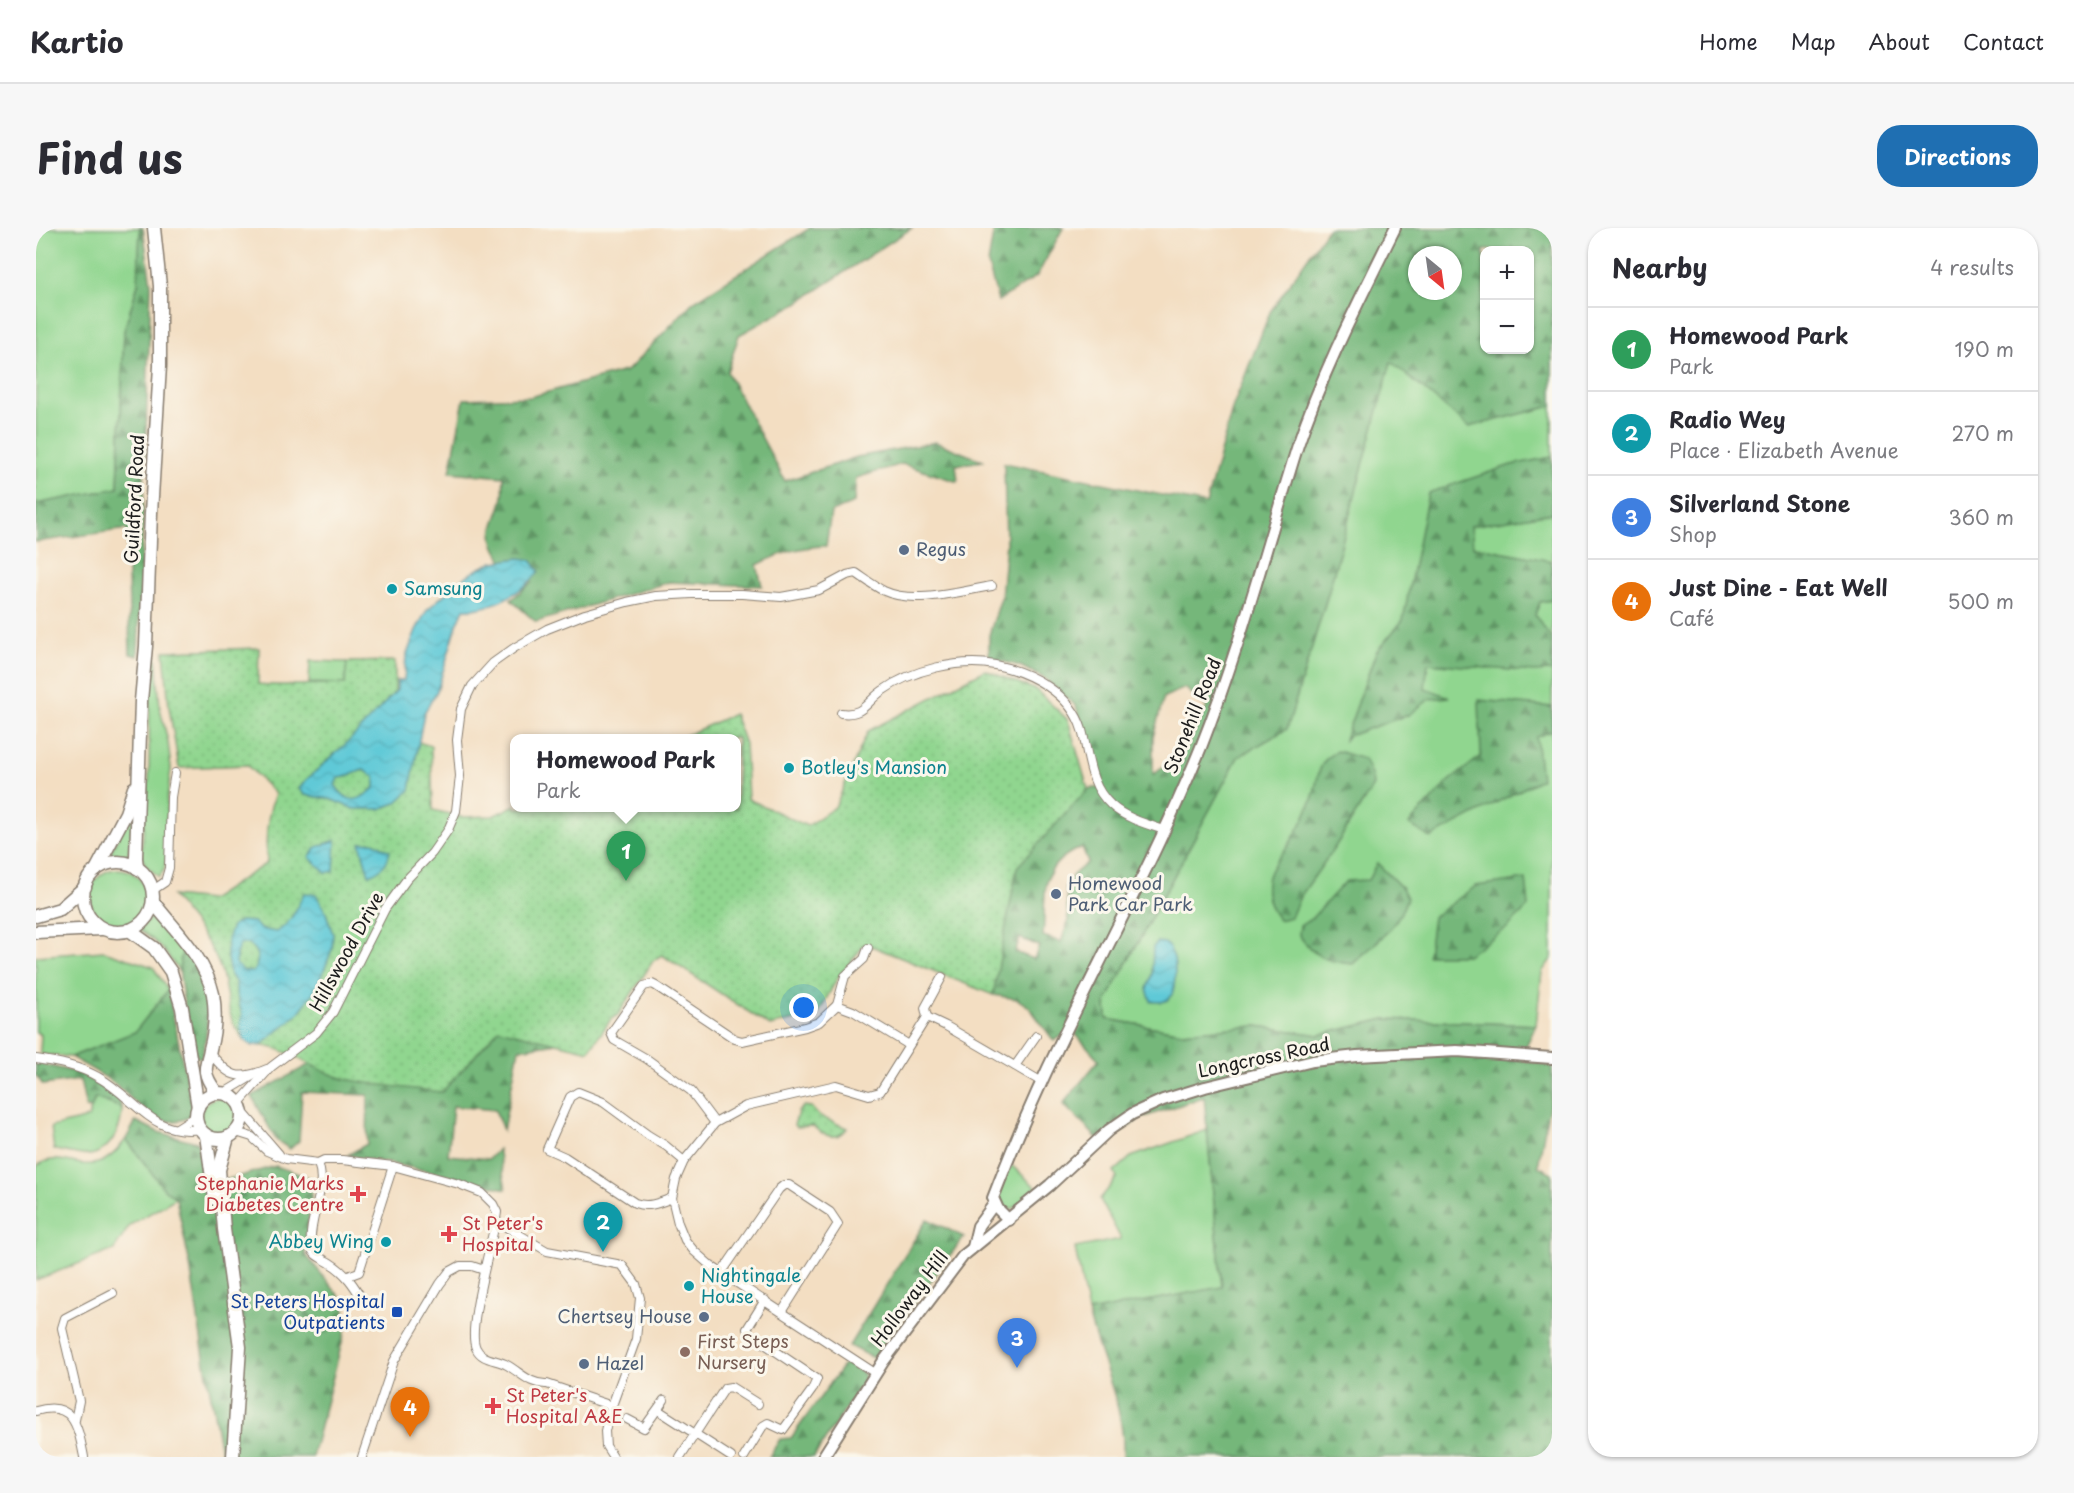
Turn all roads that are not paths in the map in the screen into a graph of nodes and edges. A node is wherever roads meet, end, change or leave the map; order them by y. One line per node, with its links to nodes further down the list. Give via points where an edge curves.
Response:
1 (154, 228): 5 (main road, Guildford Road, via 160,286 160,366)
2 (1395, 228): 7 (street, Stonehill Road, via 1332,358 1299,443 1238,647)
3 (992, 586): 26 (street, Hillswood Drive, via 921,597 903,596 885,591 856,573 819,590 781,597 656,596 585,614 514,648 472,686 461,709 457,740 460,776 456,811 448,830 385,909 333,1012 316,1033)
4 (841, 713): 7 (street, via 851,715 862,710 904,678 937,668 968,662 1025,674 1053,689 1072,710 1081,728 1091,774 1110,805)
5 (138, 772): 8 (main road, Guildford Road); 9 (main road, Guildford Road, via 129,808)
6 (175, 773): 11 (street, via 169,868 165,882)
7 (1164, 831): 28 (street, Stonehill Road)
8 (137, 868): 9 (main road, via 115,862); 11 (main road, via 146,875)
9 (96, 870): 10 (main road)
10 (85, 887): 12 (main road, via 60,909); 13 (main road, via 87,912)
11 (153, 896): 14 (main road, via 148,916); 22 (main road, via 205,970 215,1017)
12 (36, 916)
13 (101, 929): 14 (main road); 15 (main road)
14 (129, 930): 31 (main road, via 154,948 171,972 182,1008)
15 (36, 932)
16 (867, 948): 18 (street, via 864,959 845,976)
17 (942, 977): 19 (street, via 925,1008)
18 (837, 1005): 21 (street); 32 (street, via 819,1022 805,1028 742,1041 656,986 641,989 611,1033 614,1040 691,1091)
19 (927, 1017): 21 (street); 25 (street)
20 (1036, 1036): 25 (street)
21 (909, 1045): 32 (street, via 880,1092 874,1095 836,1084 746,1107)
22 (210, 1053): 27 (street, Hillswood Drive, via 231,1074); 29 (main road, via 207,1078)
23 (1552, 1058): 40 (street, Longcross Road, via 1457,1052 1357,1056 1313,1061 1205,1087 1163,1100 1120,1121)
24 (36, 1059): 33 (street, via 99,1077 155,1121 167,1128)
25 (1015, 1066): 28 (street)
26 (271, 1067): 27 (street, Hillswood Drive); 30 (street, Hillswood Drive)
27 (256, 1073): 29 (street, Hillswood Drive)
28 (1042, 1082): 42 (street, Stonehill Road, via 1013,1147)
29 (220, 1092): 30 (main road, via 235,1098); 31 (main road, via 204,1098)
30 (241, 1107): 35 (main road, via 241,1125); 36 (street)
31 (197, 1111): 33 (street); 34 (main road)
32 (715, 1123): 37 (street)
33 (177, 1128): 34 (street)
34 (203, 1132): 35 (main road, via 213,1138); 45 (main road, via 210,1154 212,1191)
35 (232, 1135): 36 (street, via 252,1137 267,1151); 45 (main road, via 219,1170)
36 (280, 1155): 38 (street)
37 (684, 1161): 41 (street); 41 (street, via 603,1102 578,1092 570,1097 548,1149 634,1203 652,1205)
38 (318, 1163): 39 (street, via 342,1160); 49 (street, via 319,1189 311,1246 316,1256)
39 (393, 1166): 44 (street, via 482,1193 493,1204); 49 (street, via 359,1272)
40 (1050, 1185): 43 (street, Holloway Hill)
41 (672, 1198): 48 (street, via 688,1246)
42 (994, 1204): 43 (street); 46 (street, Stonehill Road, via 978,1226)
43 (1009, 1220): 46 (street, Holloway Hill)
44 (496, 1221): 47 (street); 57 (street, via 547,1251 622,1265 632,1277 640,1298 636,1340)
45 (224, 1229): 64 (main road, via 240,1347)
46 (973, 1247): 54 (street, Holloway Hill)
47 (484, 1270): 57 (street, via 474,1337 476,1348 484,1357 503,1363 536,1385 547,1384); 65 (street, via 460,1266 440,1284 394,1361)
48 (722, 1272): 51 (street); 53 (street, via 784,1185 830,1212 838,1224)
49 (348, 1276): 52 (street)
50 (113, 1293): 61 (street, via 65,1318 62,1328 79,1401)
51 (765, 1300): 53 (street); 69 (street, via 747,1329 750,1334 817,1379 783,1430 763,1426)
52 (363, 1301)
53 (782, 1312): 54 (street)
54 (875, 1373): 70 (street, Holloway Hill)
55 (664, 1400): 58 (street)
56 (758, 1404): 62 (street, via 732,1387 725,1388)
57 (612, 1406): 66 (street, via 604,1440)
58 (658, 1410): 60 (street, via 644,1428); 62 (street)
59 (36, 1411): 61 (street, via 64,1411)
60 (627, 1419)
61 (75, 1420): 63 (street)
62 (695, 1434): 67 (street); 68 (street)
63 (84, 1457)
64 (233, 1457)
65 (362, 1457)
66 (613, 1457)
67 (680, 1457)
68 (731, 1457)
69 (744, 1457)
70 (823, 1457)

